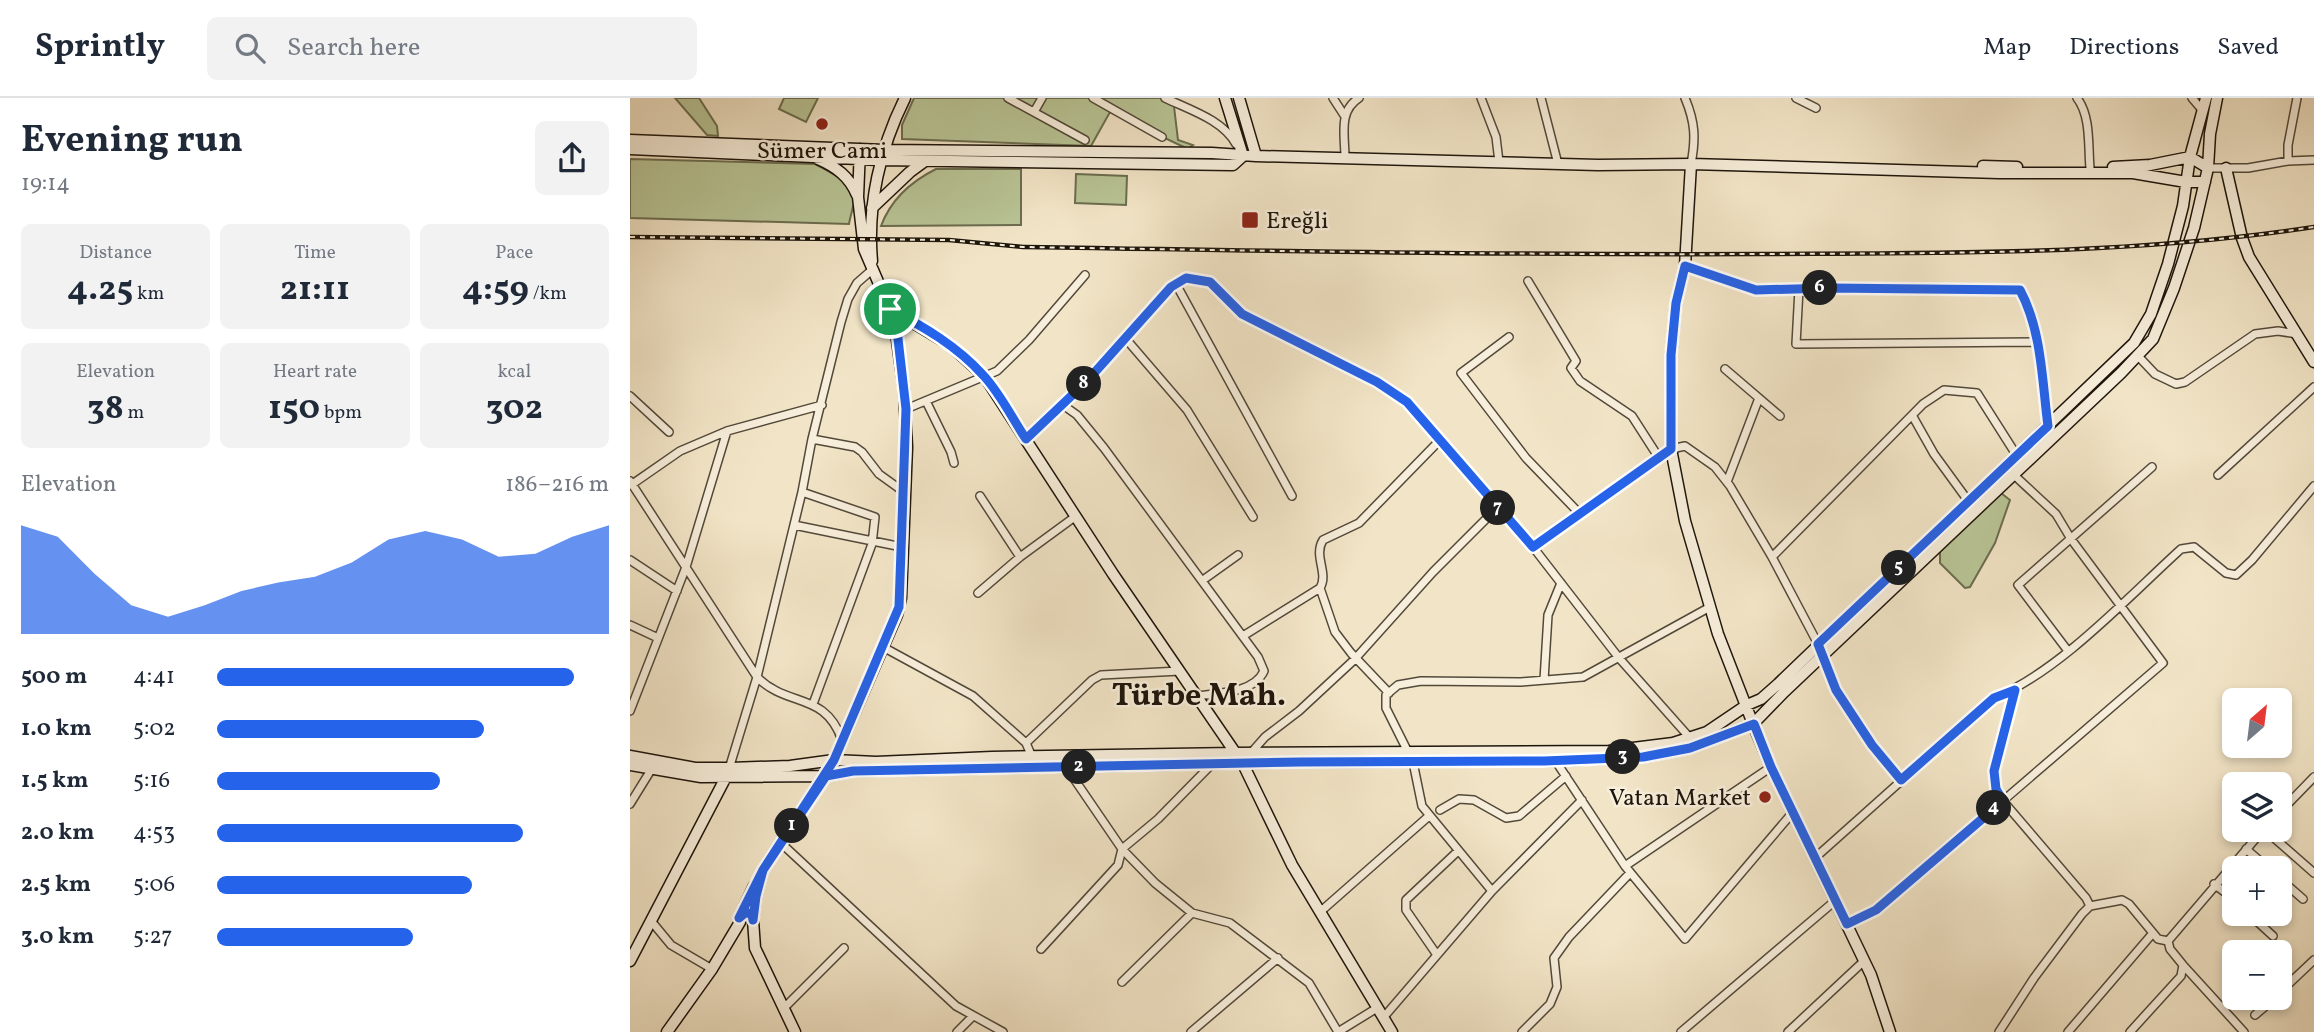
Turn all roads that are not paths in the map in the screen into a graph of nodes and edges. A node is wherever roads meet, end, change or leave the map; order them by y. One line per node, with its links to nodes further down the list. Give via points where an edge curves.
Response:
1 (905, 98): 28 (main road)
2 (1008, 98): 20 (street)
3 (1042, 98): 20 (street)
4 (1093, 98): 23 (street)
5 (1165, 98): 29 (street, via 1230,133)
6 (1225, 98): 29 (main road)
7 (1239, 98): 30 (main road)
8 (1333, 98): 22 (street)
9 (1359, 98): 22 (street)
10 (1481, 98): 36 (street, via 1496,137)
11 (1541, 98): 38 (street)
12 (1685, 98): 39 (street, via 1695,140)
13 (1796, 98): 19 (street)
14 (2077, 98): 40 (street, via 2084,106)
15 (2192, 98): 21 (street)
16 (2206, 98): 21 (main road)
17 (2217, 98): 41 (main road)
18 (2297, 98): 37 (street)
19 (1816, 108)
20 (1034, 112): 25 (street)
21 (2204, 112): 31 (main road)
22 (1344, 115): 33 (street)
23 (1162, 137)
24 (630, 140): 27 (main road)
25 (1085, 140)
26 (630, 149): 32 (main road)
27 (859, 154): 28 (main road); 32 (main road); 46 (main road)
28 (883, 155): 29 (main road, via 1145,152); 35 (main road); 47 (main road)
29 (1243, 156): 30 (main road); 35 (main road, via 1233,164)
30 (1256, 156): 33 (main road)
31 (2190, 157): 40 (main road, via 2150,165); 41 (main road); 44 (main road)
32 (814, 158): 46 (main road, via 843,173)
33 (1345, 158): 36 (main road)
34 (2314, 160): 37 (street)
35 (925, 161): 47 (main road)
36 (1499, 162): 38 (main road)
37 (2288, 162): 42 (street)
38 (1558, 164): 39 (main road)
39 (1691, 164): 43 (main road); 48 (main road)
40 (2090, 168): 43 (main road, via 1980,166)
41 (2208, 168): 42 (street); 45 (main road)
42 (2226, 168): 55 (main road, via 2249,257)
43 (1963, 171): 44 (main road, via 2133,173)
44 (2186, 182): 45 (main road); 72 (main road, via 2177,232 2151,314 2134,343)
45 (2205, 182): 59 (main road, via 2175,288 2153,340)
46 (858, 197): 49 (main road, via 864,249)
47 (872, 209): 49 (main road)
48 (1685, 266): 53 (street, via 1756,290); 78 (main road, via 1671,355)
49 (873, 269): 54 (main road); 67 (street, via 848,299)
50 (1085, 275): 62 (street, via 1029,340)
51 (1528, 281): 80 (street, via 1576,361 1572,368 1580,381 1632,416)
52 (1176, 284): 57 (street); 77 (street, via 1186,278 1210,282 1242,314 1377,382 1407,402); 91 (street)
53 (1799, 289): 58 (street, via 2020,290); 58 (street, via 1796,344)
54 (890, 309): 62 (main road, via 950,345); 69 (main road, via 897,330)
55 (2297, 334): 59 (street, via 2255,334 2176,384 2155,374); 60 (main road)
56 (1509, 337): 94 (street, via 1461,373 1526,458)
57 (1126, 339): 68 (street); 96 (street, via 1187,410)
58 (2037, 342): 72 (street)
59 (2138, 356): 83 (main road)
60 (2314, 362)
61 (1725, 369): 65 (street)
62 (985, 377): 66 (street); 76 (main road)
63 (2314, 387): 84 (street)
64 (630, 396): 74 (street)
65 (1759, 398): 71 (street); 85 (street)
66 (926, 401): 69 (street); 81 (street)
67 (822, 405): 73 (street); 75 (street)
68 (1063, 405): 76 (street); 107 (street, via 1104,448)
69 (906, 409): 89 (main road)
70 (1912, 415): 79 (street, via 1944,390 1978,393); 92 (street); 104 (street)
71 (1780, 416)
72 (2048, 426): 79 (main road)
73 (727, 431): 86 (street, via 680,451); 106 (street)
74 (669, 432)
75 (811, 439): 88 (street); 89 (street, via 855,447 879,474)
76 (1026, 439): 95 (main road)
77 (1440, 440): 93 (street); 109 (street, via 1359,523 1323,540 1318,552)
78 (1671, 449): 80 (street); 85 (street, via 1685,446 1715,467); 113 (main road, via 1685,521)
79 (2017, 456): 92 (main road)
80 (1659, 458): 94 (street)
81 (954, 463)
82 (2152, 467): 98 (street)
83 (2014, 475): 98 (street, via 2056,514); 120 (main road)
84 (2218, 475)
85 (1727, 482): 104 (street)
86 (631, 483): 106 (street)
87 (2314, 486): 112 (street, via 2235,575 2194,547 2180,549)
88 (802, 492): 97 (street); 99 (street, via 876,517)
89 (904, 492): 100 (main road)
90 (980, 496): 103 (street)
91 (1292, 496)
92 (1969, 502): 117 (main road)
93 (1497, 508): 101 (street); 121 (street)
94 (1580, 514): 101 (street)
95 (1076, 516): 103 (street); 123 (main road)
96 (1253, 517)
97 (794, 525): 99 (street); 124 (street)
98 (2071, 539): 112 (street); 119 (street, via 2018,585)
99 (873, 541): 100 (street); 130 (street)
100 (902, 547): 118 (main road, via 899,607)
101 (1533, 547): 108 (street)
102 (1238, 555): 107 (street)
103 (1020, 557): 111 (street)
104 (1772, 557): 117 (street)
105 (630, 560): 110 (street)
106 (686, 567): 110 (street); 124 (street)
107 (1203, 580): 115 (street)
108 (1561, 583): 122 (street); 125 (street, via 1548,615)
109 (1320, 588): 115 (street); 121 (street, via 1335,632)
110 (677, 591): 116 (street)
111 (978, 593)
112 (2120, 605): 119 (street); 158 (street, via 2163,663)
113 (1710, 607): 122 (street); 131 (main road)
114 (630, 625): 116 (street)
115 (1243, 636): 129 (street, via 1265,671 1261,679 1243,689)
116 (658, 638): 127 (street)
117 (1818, 644): 120 (street); 131 (main road, via 1761,699)
118 (883, 647): 135 (main road); 136 (street, via 973,696)
119 (2068, 651): 126 (street)
120 (1823, 655): 133 (main road); 155 (street, via 1836,690)
121 (1357, 657): 128 (street); 139 (street)
122 (1619, 658): 125 (street, via 1583,677); 134 (street)
123 (1181, 671): 129 (main road); 136 (street, via 1092,680)
124 (757, 677): 130 (street, via 767,687); 151 (street)
125 (1544, 680): 128 (street, via 1421,681 1398,685)
126 (2015, 690): 155 (street, via 1994,698); 158 (street, via 1994,771)
127 (633, 693): 132 (street)
128 (1389, 693): 142 (street, via 1386,708)
129 (1197, 696): 138 (main road)
130 (813, 704): 135 (street, via 833,720)
131 (1747, 705): 133 (main road); 134 (main road, via 1707,732)
132 (630, 711)
133 (1754, 724): 144 (main road, via 1690,748 1643,757); 149 (main road)
134 (1689, 738): 137 (main road, via 1609,751)
135 (842, 740): 143 (main road)
136 (1026, 743): 141 (street)
137 (1548, 751): 142 (main road); 144 (street)
138 (1234, 753): 139 (main road); 141 (main road); 146 (main road)
139 (1251, 753): 142 (main road); 146 (street)
140 (630, 756): 151 (main road)
141 (1032, 757): 143 (main road)
142 (1411, 757): 144 (main road); 146 (main road); 162 (street, via 1422,806)
143 (834, 760): 151 (main road); 152 (main road)
144 (1556, 761): 153 (street)
145 (1212, 764): 146 (main road); 148 (main road); 166 (street)
146 (1243, 764): 181 (main road)
147 (630, 765): 150 (main road)
148 (1066, 767): 152 (main road, via 853,771); 166 (street)
149 (1771, 767): 161 (main road); 172 (street)
150 (651, 769): 151 (main road, via 701,777); 159 (street)
151 (728, 773): 152 (main road); 184 (main road)
152 (826, 776): 165 (main road)
153 (1566, 776): 156 (street); 160 (street, via 1518,816 1506,818 1474,800 1459,799)
154 (2314, 777): 157 (street)
155 (1901, 780): 170 (street)
156 (1582, 800): 172 (street); 177 (street)
157 (2292, 800)
158 (2003, 801): 180 (street); 186 (street, via 1876,910)
159 (630, 804)
160 (1440, 810)
161 (1793, 812): 170 (main road); 172 (street, via 1685,939)
162 (1429, 816): 168 (street); 181 (street)
163 (2253, 842): 167 (street)
164 (2278, 842): 173 (street)
165 (781, 843): 171 (main road); 206 (street, via 956,1006)
166 (1122, 849): 182 (street); 193 (street, via 1118,865)
167 (2246, 849): 169 (street); 174 (street)
168 (1458, 851): 177 (street); 194 (street, via 1406,900 1406,910)
169 (2254, 856)
170 (1816, 857): 179 (main road)
171 (763, 870): 183 (main road); 185 (main road)
172 (1627, 870): 216 (street, via 1554,958 1557,987 1550,1004)
173 (2314, 873)
174 (2214, 884): 175 (street); 190 (street)
175 (2222, 890)
176 (2292, 890): 178 (street)
177 (1492, 891): 194 (street)
178 (2302, 899)
179 (1836, 900): 186 (main road); 217 (street)
180 (2090, 906): 188 (street, via 2122,900); 220 (street)
181 (1320, 912): 203 (main road)
182 (1192, 913): 195 (street, via 1230,923); 202 (street)
183 (753, 920): 185 (main road, via 750,926); 191 (main road)
184 (652, 922): 197 (main road); 200 (street, via 671,945)
185 (740, 922): 191 (main road); 200 (main road)
186 (1847, 924): 198 (main road)
187 (2262, 926): 189 (street)
188 (2152, 933): 190 (street); 221 (street)
189 (2273, 936)
190 (2168, 941): 199 (street)
191 (755, 948): 204 (main road)
192 (844, 948): 204 (street)
193 (1041, 949)
194 (1437, 955): 208 (street)
195 (1278, 958): 213 (street); 214 (street, via 1309,983)
196 (2314, 960): 201 (street)
197 (630, 961)
198 (1864, 961): 218 (street); 219 (main road)
199 (2183, 965): 222 (street, via 2180,976); 223 (street)
200 (712, 969): 209 (main road)
201 (2292, 981)
202 (1122, 982)
203 (1377, 1008): 208 (main road); 214 (street)
204 (783, 1009): 210 (main road)
205 (2262, 1010): 207 (street)
206 (974, 1016): 211 (street); 212 (street)
207 (2255, 1016)
208 (1383, 1018): 215 (main road)
209 (667, 1032)
210 (795, 1032)
211 (957, 1032)
212 (1003, 1032)
213 (1191, 1032)
214 (1338, 1032)
215 (1392, 1032)
216 (1522, 1032)
217 (1681, 1032)
218 (1788, 1032)
219 (1891, 1032)
220 (1999, 1032)
221 (2068, 1032)
222 (2130, 1032)
223 (2244, 1032)

